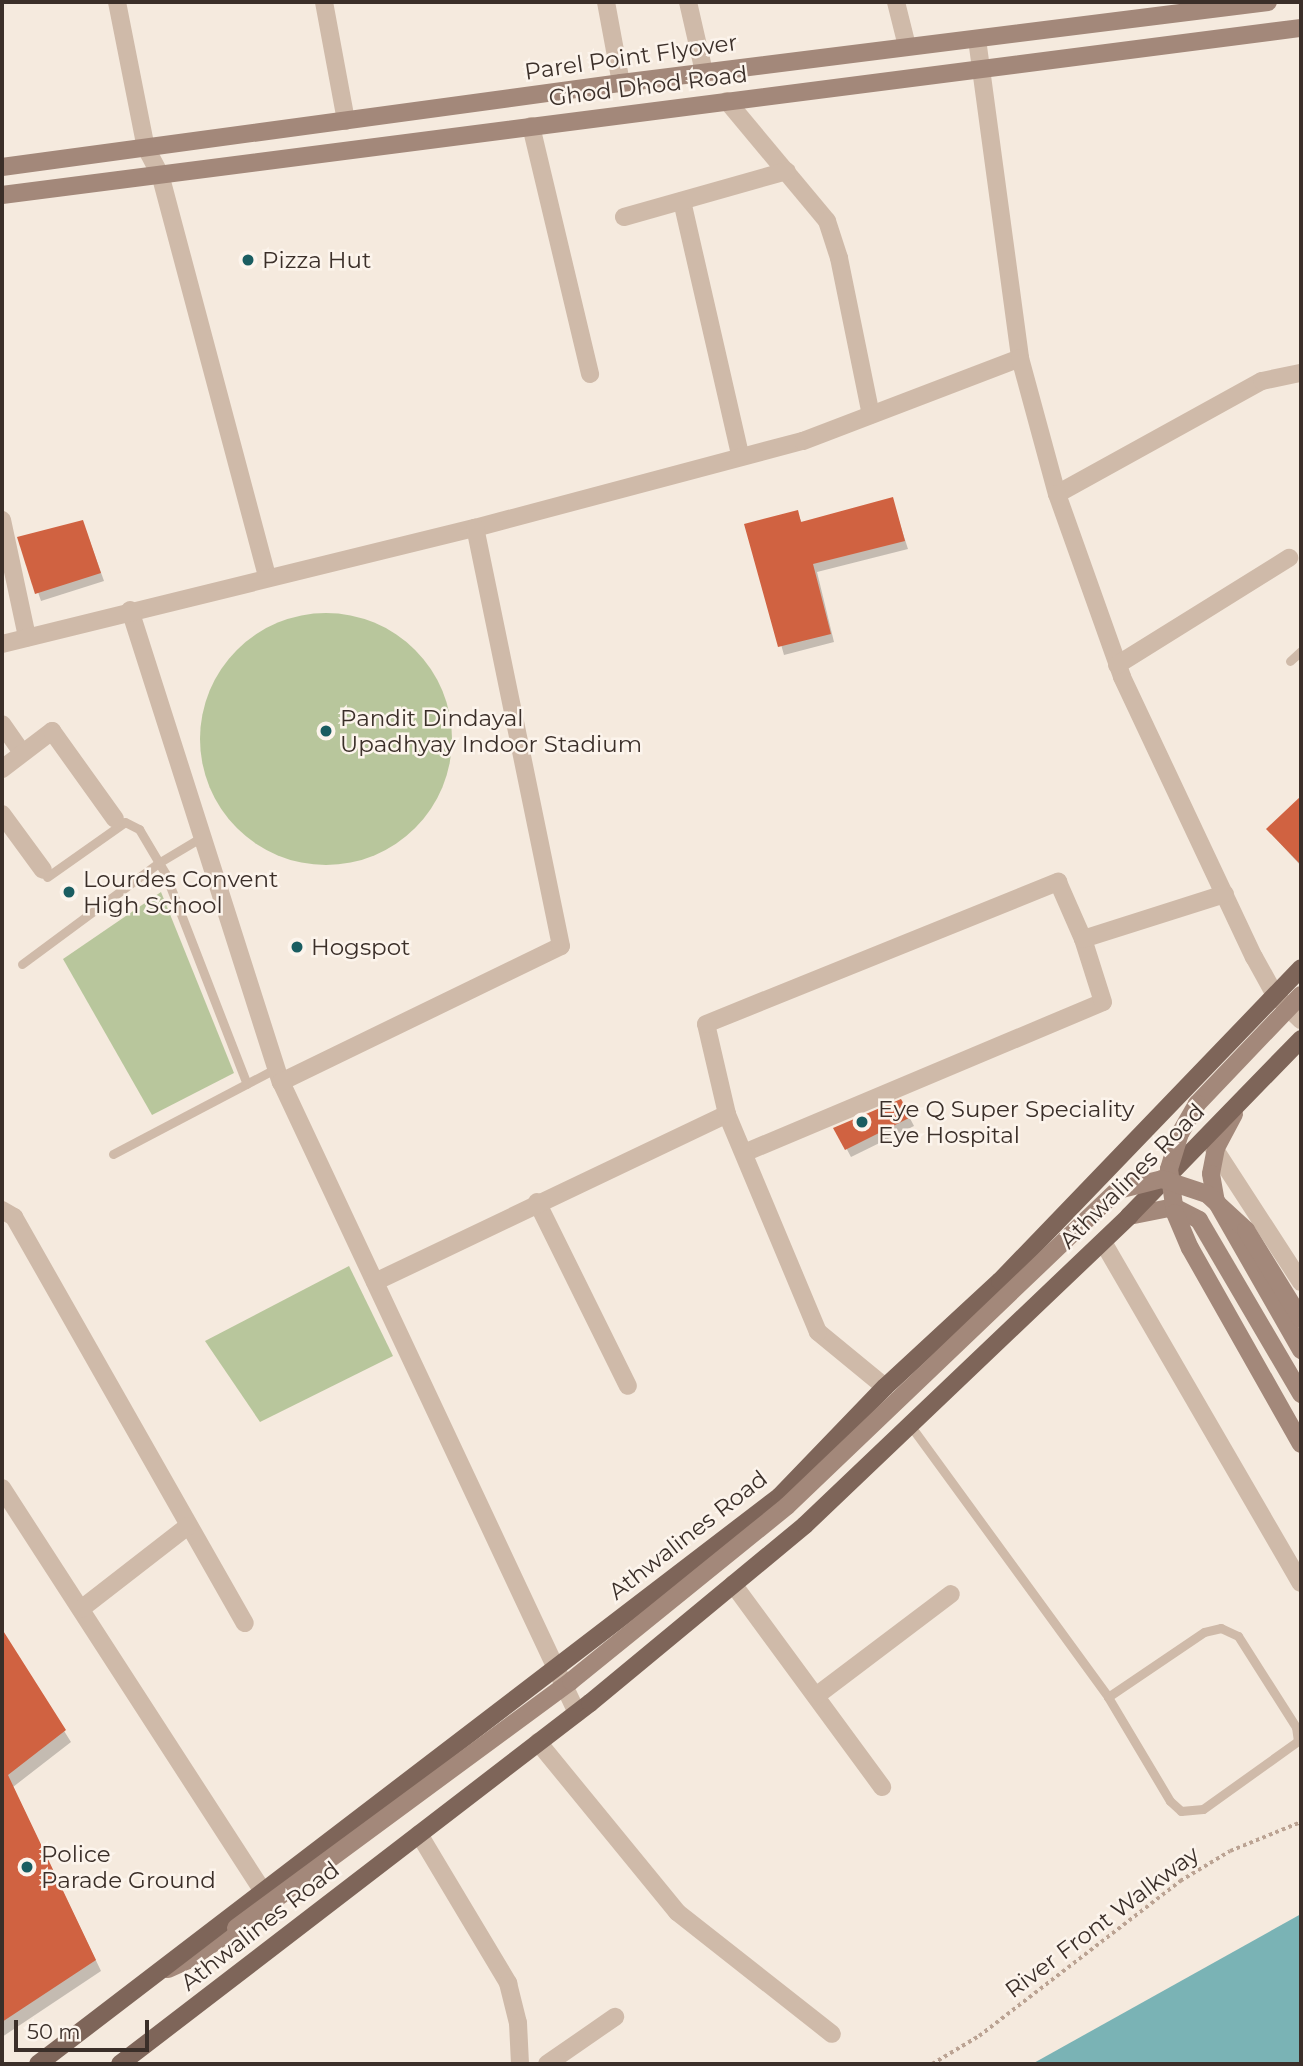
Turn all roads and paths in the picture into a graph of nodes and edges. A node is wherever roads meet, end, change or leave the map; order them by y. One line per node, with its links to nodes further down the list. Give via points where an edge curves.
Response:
1 (117, 2): 17 (street)
2 (324, 2): 15 (street)
3 (606, 2): 13 (street)
4 (688, 2): 12 (street)
5 (896, 2): 10 (street)
6 (1268, 2): 7 (main road, Parel Point Flyover)
7 (1200, 6): 9 (main road, Parel Point Flyover)
8 (1301, 28): 11 (main road, Ghod Dhod Road)
9 (977, 38): 10 (main road, Parel Point Flyover); 11 (street)
10 (907, 46): 12 (main road, Parel Point Flyover)
11 (981, 67): 14 (main road, Ghod Dhod Road); 24 (street)
12 (704, 72): 13 (main road, Parel Point Flyover)
13 (621, 82): 15 (main road, Parel Point Flyover)
14 (727, 101): 16 (main road, Ghod Dhod Road); 19 (street)
15 (346, 121): 17 (main road, Parel Point Flyover)
16 (531, 126): 20 (main road, Ghod Dhod Road); 26 (street)
17 (146, 148): 18 (main road, Parel Point Flyover); 20 (street)
18 (2, 167)
19 (787, 171): 22 (street); 27 (street, via 818,207 834,237)
20 (160, 174): 21 (main road, Ghod Dhod Road); 33 (street)
21 (2, 195)
22 (682, 201): 23 (street); 28 (street)
23 (624, 217)
24 (1020, 358): 27 (street); 29 (street)
25 (1301, 373): 29 (street, via 1262,381)
26 (590, 374)
27 (871, 415): 28 (street, via 803,441)
28 (740, 456): 31 (street)
29 (1057, 494): 39 (street)
30 (2, 520): 35 (street)
31 (475, 528): 33 (street); 56 (street, via 561,946)
32 (1289, 558): 39 (street)
33 (267, 577): 34 (street)
34 (130, 610): 35 (street); 45 (street)
35 (27, 637): 36 (street)
36 (2, 644)
37 (1301, 651): 38 (lane)
38 (1290, 661)
39 (1117, 665): 48 (street)
40 (2, 724): 41 (street)
41 (22, 753): 42 (street); 44 (street, via 52,732)
42 (2, 769)
43 (2, 814): 47 (street)
44 (115, 819)
45 (202, 837): 46 (lane); 56 (street)
46 (160, 862): 47 (lane, via 139,829 125,822); 50 (lane); 57 (lane)
47 (45, 874)
48 (1225, 894): 49 (street); 52 (street)
49 (1083, 939): 58 (street, via 1058,883 706,1024); 60 (street, via 1103,1002)
50 (22, 964)
51 (1301, 968): 52 (main road, Athwalines Road)
52 (1275, 995): 54 (street); 69 (main road, Athwalines Road)
53 (1301, 995): 76 (main road, bridge, via 1197,1104 1180,1133 1169,1169 1175,1213 1190,1248)
54 (1301, 1020)
55 (1301, 1040): 59 (main road, Athwalines Road, via 1251,1091)
56 (279, 1075): 57 (lane); 66 (street)
57 (247, 1084): 61 (lane)
58 (727, 1114): 60 (street); 62 (street)
59 (1211, 1143): 64 (main road, Athwalines Road); 67 (street); 70 (main road, via 1216,1201)
60 (744, 1153): 73 (street, via 818,1332)
61 (113, 1154)
62 (537, 1202): 66 (street); 72 (street)
63 (2, 1210): 78 (street, via 14,1217)
64 (1129, 1216): 65 (main road, Athwalines Road); 74 (main road, via 1174,1207 1199,1220)
65 (1103, 1242): 71 (main road, Athwalines Road); 79 (street)
66 (375, 1282): 84 (street)
67 (1301, 1282)
68 (1301, 1319): 93 (main road, bridge, via 1246,1230 1207,1194 1162,1179 1118,1190 787,1506 571,1681 236,1928)
69 (953, 1325): 71 (main road); 73 (main road, Athwalines Road)
70 (1301, 1350)
71 (983, 1356): 75 (main road, Athwalines Road)
72 (628, 1386)
73 (885, 1387): 84 (main road, Athwalines Road, via 780,1496)
74 (1301, 1394)
75 (910, 1425): 80 (main road, Athwalines Road, via 805,1525); 86 (lane)
76 (1301, 1444)
77 (2, 1488): 82 (street)
78 (188, 1526): 82 (street); 83 (street)
79 (1301, 1583)
80 (733, 1584): 85 (street); 87 (main road, Athwalines Road)
81 (951, 1594): 85 (street)
82 (80, 1609): 92 (street)
83 (245, 1623)
84 (558, 1669): 87 (street); 92 (main road, Athwalines Road)
85 (816, 1696): 89 (street)
86 (1108, 1697): 86 (lane, via 1204,1632 1221,1628 1238,1636 1296,1727 1297,1741 1203,1809 1181,1811 1170,1801)
87 (576, 1713): 88 (main road, Athwalines Road)
88 (538, 1742): 91 (main road, Athwalines Road); 95 (street, via 677,1912)
89 (882, 1787)
90 (1301, 1822): 100 (path, River Front Walkway, via 1230,1851 1188,1875 979,2036)
91 (419, 1834): 97 (main road, Athwalines Road); 98 (street, via 508,1983 519,2023)
92 (264, 1893): 93 (main road, Athwalines Road)
93 (167, 1969): 96 (main road, Athwalines Road)
94 (615, 2017): 99 (street)
95 (832, 2034)
96 (38, 2064)
97 (120, 2064)
98 (520, 2064)
99 (547, 2064)
100 (932, 2064)

